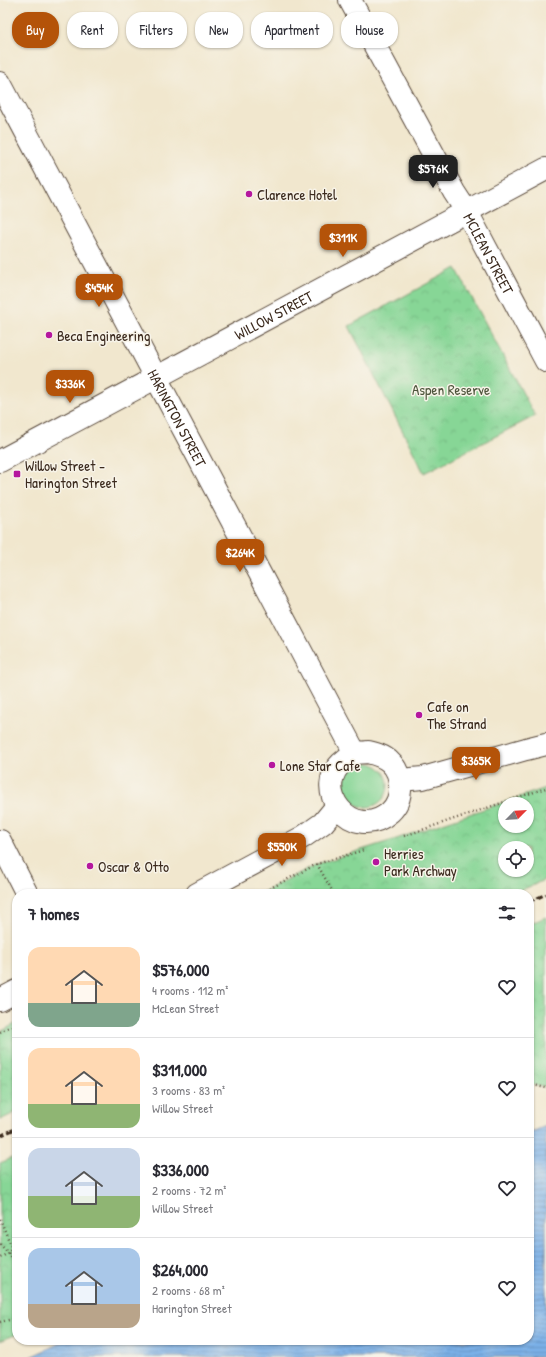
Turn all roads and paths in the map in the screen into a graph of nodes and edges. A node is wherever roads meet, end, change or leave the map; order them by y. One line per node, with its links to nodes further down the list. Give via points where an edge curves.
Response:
1 (350, 0): 4 (street, MCLEAN STREET)
2 (0, 83): 6 (street, HARINGTON STREET)
3 (546, 169): 4 (street, WILLOW STREET)
4 (467, 212): 5 (street, MCLEAN STREET); 6 (street, WILLOW STREET)
5 (546, 361)
6 (156, 377): 7 (street, WILLOW STREET); 9 (street, HARINGTON STREET)
7 (0, 461)
8 (546, 744): 10 (street, via 423,778)
9 (355, 753): 10 (street, via 368,752 379,755 390,762); 11 (street, via 339,765 333,775 332,795)
10 (400, 780): 11 (street, via 398,800 383,818 356,821 345,815)
11 (337, 806): 15 (street, via 323,823 303,837)
12 (0, 841): 14 (street)
13 (317, 864): 16 (path)
14 (24, 889)
15 (207, 889)
16 (331, 889)
17 (12, 994): 18 (street)
18 (0, 1000)
19 (12, 1026): 20 (path)
20 (0, 1032)
21 (534, 1085): 22 (path)
22 (546, 1088)
23 (0, 1219): 25 (path)
24 (0, 1244): 26 (path)
25 (12, 1248): 26 (path)
26 (8, 1253): 27 (path); 28 (path)
27 (0, 1258)
28 (12, 1258)
29 (12, 1319): 30 (path)
30 (0, 1322)

